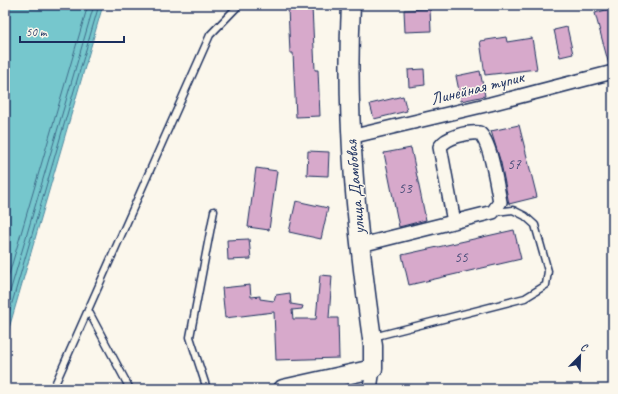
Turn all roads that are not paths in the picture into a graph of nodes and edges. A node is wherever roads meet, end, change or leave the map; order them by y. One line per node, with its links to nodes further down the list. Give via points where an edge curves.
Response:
1 (239, 5): 9 (lane, via 210,35)
2 (351, 5): 4 (street, улица Дамбовая)
3 (613, 72): 4 (street, Линейная тупик)
4 (350, 137): 8 (street, улица Дамбовая)
5 (214, 212): 14 (lane, via 190,337)
6 (493, 212): 7 (street); 7 (street, via 500,202 487,145 479,133 468,134 442,142 440,147); 10 (lane, via 513,210 535,225 548,270 546,285 525,298)
7 (454, 222): 8 (street)
8 (361, 244): 10 (street, улица Дамбовая)
9 (88, 310): 12 (lane); 13 (lane)
10 (372, 337): 11 (street, улица Дамбовая)
11 (373, 369): 15 (street); 16 (street)
12 (54, 389)
13 (130, 389)
14 (207, 389)
15 (283, 389)
16 (370, 389)

